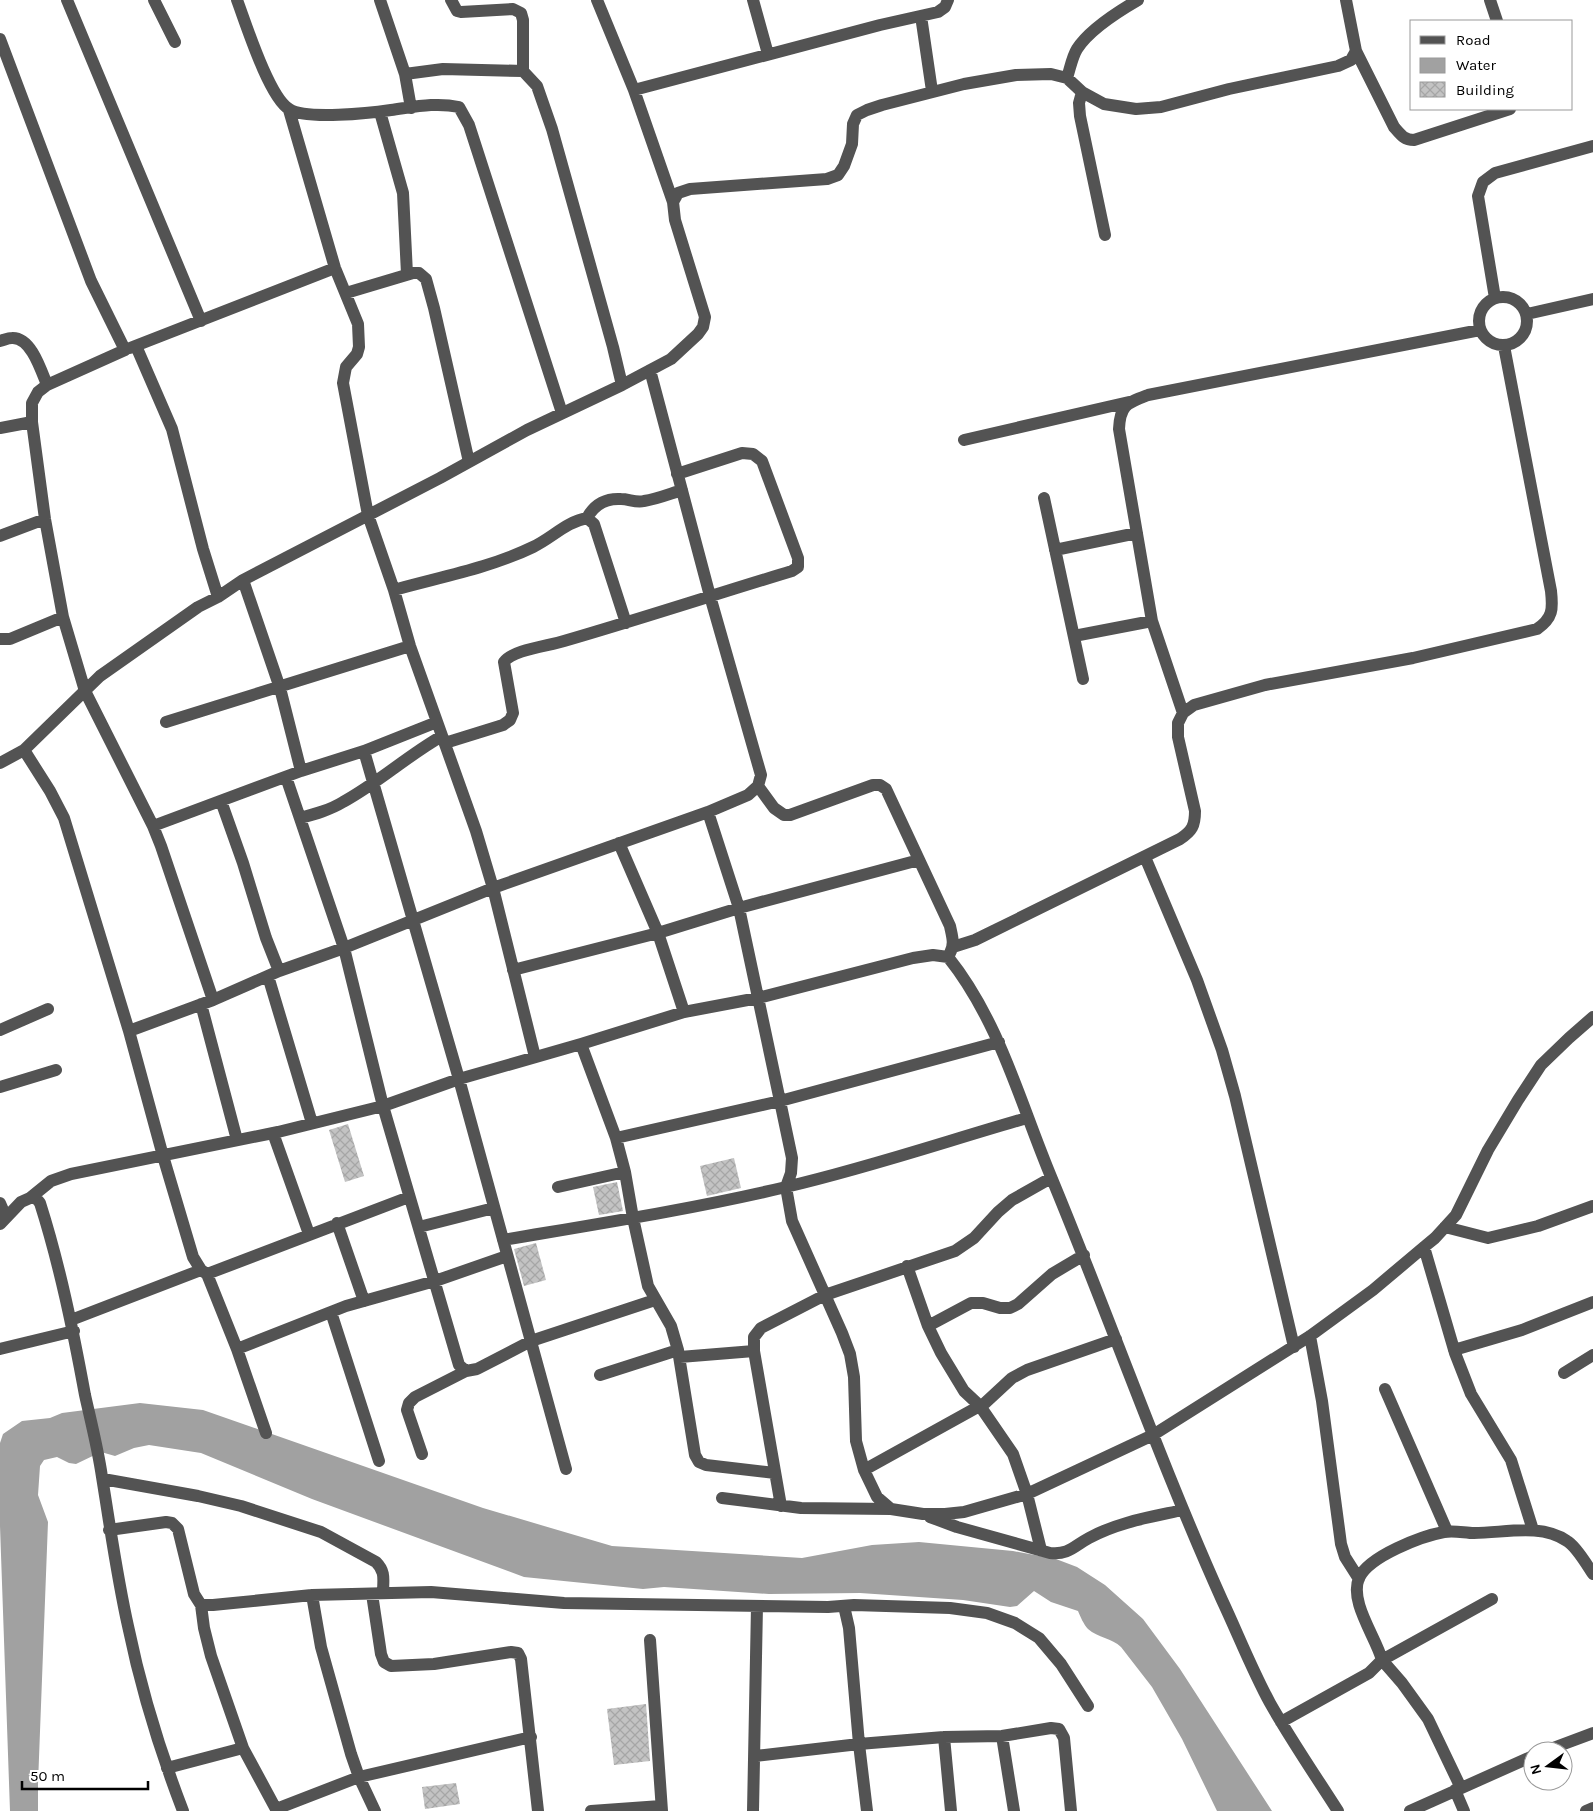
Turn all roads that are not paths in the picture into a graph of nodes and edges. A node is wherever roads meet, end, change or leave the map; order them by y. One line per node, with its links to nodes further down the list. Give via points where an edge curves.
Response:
1 (67, 0): 37 (street)
2 (154, 0): 15 (street)
3 (380, 0): 19 (street)
4 (450, 0): 18 (street, via 461,12 513,9 521,13 524,20)
5 (597, 0): 21 (street)
6 (752, 0): 17 (street)
7 (948, 0): 12 (street, via 938,12)
8 (1138, 0): 20 (street, via 1091,33 1077,49)
9 (1346, 0): 16 (street)
10 (1490, 0): 13 (street)
11 (241, 1): 25 (street, via 268,80)
12 (921, 16): 17 (street); 22 (street)
13 (1497, 20)
14 (0, 39): 41 (street, via 91,281)
15 (174, 42)
16 (1356, 51): 23 (street, via 1351,60 1338,66 1161,107 1136,109 1104,104); 26 (street, via 1394,127 1408,140)
17 (768, 54): 21 (street)
18 (523, 71): 19 (street, via 443,69); 44 (street, via 538,86 552,129)
19 (405, 74): 24 (street)
20 (1067, 78): 22 (street, via 1051,74 1016,76); 23 (street)
21 (634, 90): 29 (street)
22 (932, 91): 29 (street, via 857,115 844,166 838,175 828,180 690,189 678,193)
23 (1082, 92): 30 (street, via 1080,116)
24 (412, 108): 27 (street); 46 (street, via 429,104 459,106 470,125)
25 (289, 110): 27 (street, via 327,115); 31 (street)
26 (1507, 110)
27 (380, 112): 32 (street, via 403,193)
28 (1593, 146): 34 (street, via 1494,173 1483,182 1478,196)
29 (673, 202): 42 (street, via 675,220 705,317 698,334 671,358)
30 (1105, 236)
31 (335, 268): 33 (street); 37 (street)
32 (407, 274): 33 (street); 50 (street, via 419,273 426,279)
33 (346, 293): 54 (street, via 358,324 360,340 357,354 346,367 343,383)
34 (1495, 298): 36 (street, via 1518,301); 38 (street, via 1479,315)
35 (1593, 299): 36 (street)
36 (1527, 314): 40 (street, via 1523,336)
37 (201, 321): 41 (street)
38 (1480, 330): 40 (street, via 1490,342); 45 (street, via 1148,395)
39 (0, 341): 43 (street, via 23,340)
40 (1504, 346): 73 (street, via 1551,590 1553,604 1546,623 1537,629 1413,658 1265,685 1194,705)
41 (131, 348): 43 (street); 62 (street, via 172,429)
42 (650, 370): 44 (street); 51 (street)
43 (46, 384): 47 (street, via 32,404)
44 (622, 385): 46 (street)
45 (1129, 402): 49 (street); 57 (street, via 1119,415 1119,429)
46 (562, 413): 50 (street)
47 (32, 422): 48 (street); 56 (street)
48 (0, 428)
49 (964, 440)
50 (469, 462): 54 (street)
51 (677, 474): 52 (street); 63 (street, via 742,453 753,454 762,461 798,558 798,567 792,571)
52 (682, 490): 55 (street, via 643,502 612,499 599,503); 63 (street)
53 (1044, 498): 59 (street)
54 (368, 515): 60 (street); 61 (street)
55 (587, 518): 61 (street, via 501,560); 66 (street, via 594,524)
56 (45, 519): 58 (street); 64 (street)
57 (1137, 533): 59 (street); 65 (street)
58 (0, 536)
59 (1055, 550): 67 (street)
60 (243, 580): 62 (street); 71 (street)
61 (394, 590): 69 (street)
62 (218, 596): 72 (street, via 100,676)
63 (710, 596): 66 (street); 83 (street, via 761,775)
64 (63, 617): 68 (street, via 10,639); 72 (street)
65 (1152, 621): 67 (street); 73 (street)
66 (626, 623): 76 (street, via 512,654 504,662 513,713 510,720 503,725)
67 (1074, 636): 70 (street)
68 (0, 639)
69 (410, 646): 71 (street); 75 (street)
70 (1083, 679)
71 (280, 688): 74 (street); 80 (street)
72 (85, 691): 77 (street); 87 (street)
73 (1183, 713): 89 (street, via 1178,723 1178,737 1195,821 1190,832)
74 (166, 722)
75 (436, 722): 76 (street); 78 (street)
76 (443, 739): 82 (street, via 413,754); 91 (street)
77 (24, 750): 79 (street); 105 (street, via 64,818)
78 (364, 752): 80 (street); 82 (street)
79 (0, 763)
80 (301, 771): 81 (street)
81 (286, 777): 84 (street); 86 (street)
82 (373, 784): 86 (street, via 331,808); 93 (street)
83 (758, 786): 85 (street, via 748,795); 90 (street, via 774,808 790,815 880,785 886,789)
84 (221, 801): 87 (street); 98 (street, via 243,863)
85 (708, 812): 88 (street); 92 (street)
86 (300, 818): 95 (street)
87 (153, 826): 100 (street)
88 (619, 843): 91 (street); 94 (street)
89 (1145, 857): 96 (street); 152 (street, via 1197,980 1222,1050)
90 (919, 860): 92 (street); 96 (street, via 950,926 953,937)
91 (493, 888): 93 (street); 97 (street)
92 (739, 908): 94 (street); 99 (street)
93 (412, 920): 95 (street); 110 (street)
94 (658, 933): 97 (street); 102 (street)
95 (344, 948): 98 (street); 113 (street)
96 (950, 952): 99 (street, via 913,958); 106 (street)
97 (512, 970): 108 (street)
98 (274, 973): 100 (street); 115 (street)
99 (758, 998): 102 (street); 112 (street)
100 (207, 1002): 105 (street); 118 (street)
101 (48, 1009): 104 (street)
102 (684, 1012): 107 (street)
103 (1593, 1016): 132 (street, via 1541,1065 1488,1150 1456,1215)
104 (0, 1030)
105 (129, 1031): 119 (street)
106 (999, 1042): 112 (street); 114 (street)
107 (581, 1044): 108 (street); 117 (street)
108 (535, 1057): 110 (street)
109 (56, 1070): 111 (street)
110 (459, 1079): 113 (street); 128 (street)
111 (0, 1087)
112 (780, 1101): 117 (street); 123 (street, via 792,1158)
113 (383, 1106): 115 (street); 124 (street)
114 (1027, 1118): 121 (street); 123 (street, via 866,1167)
115 (312, 1123): 116 (street)
116 (273, 1133): 118 (street); 134 (street)
117 (616, 1138): 120 (street)
118 (237, 1140): 119 (street)
119 (163, 1156): 125 (street, via 51,1181); 140 (street, via 193,1257)
120 (625, 1172): 122 (street); 129 (street)
121 (1051, 1178): 137 (street); 139 (street, via 1012,1200 974,1238 955,1251)
122 (558, 1186)
123 (786, 1187): 129 (street); 142 (street, via 795,1232)
124 (409, 1197): 131 (street); 133 (street)
125 (30, 1198): 130 (street, via 21,1202); 147 (street, via 36,1198 40,1203)
126 (0, 1204): 130 (street)
127 (1593, 1206): 132 (street, via 1538,1226 1488,1238)
128 (494, 1208): 133 (street); 135 (street)
129 (633, 1218): 135 (street); 143 (street, via 648,1286)
130 (3, 1221)
131 (337, 1224): 134 (street); 144 (street)
132 (1445, 1227): 136 (street)
133 (419, 1228): 141 (street)
134 (309, 1234): 140 (street)
135 (503, 1240): 138 (street)
136 (1424, 1247): 149 (street, via 1373,1290); 155 (street)
137 (1084, 1255): 148 (street, via 1052,1274 1010,1308 971,1303); 150 (street)
138 (507, 1256): 141 (street); 151 (street)
139 (907, 1266): 142 (street); 148 (street)
140 (204, 1272): 147 (street, via 118,1301); 154 (street)
141 (435, 1281): 144 (street); 159 (street, via 460,1365)
142 (825, 1295): 156 (street, via 761,1328 754,1337); 169 (street, via 850,1354 856,1441)
143 (655, 1300): 151 (street); 157 (street, via 671,1326)
144 (364, 1301): 146 (street)
145 (1593, 1302): 155 (street, via 1522,1330)
146 (331, 1312): 154 (street); 167 (street)
147 (72, 1326): 153 (street); 171 (street)
148 (928, 1326): 163 (street, via 952,1373)
149 (1310, 1336): 152 (street); 183 (street, via 1341,1544)
150 (1116, 1338): 163 (street, via 1027,1370 1012,1378); 165 (street)
151 (531, 1341): 159 (street, via 477,1369); 168 (street)
152 (1294, 1347): 165 (street)
153 (0, 1349)
154 (237, 1349): 164 (street)
155 (1454, 1350): 179 (street, via 1471,1394 1511,1460)
156 (754, 1351): 157 (street); 170 (street)
157 (679, 1353): 161 (street); 170 (street, via 695,1455 699,1462 706,1466)
158 (1593, 1355): 160 (street)
159 (466, 1371): 166 (street, via 409,1402 408,1410)
160 (1564, 1373)
161 (600, 1375)
162 (1385, 1389): 180 (street)
163 (980, 1406): 169 (street); 172 (street, via 1013,1454)
164 (266, 1433)
165 (1152, 1435): 172 (street); 176 (street)
166 (422, 1454)
167 (379, 1461)
168 (566, 1469)
169 (864, 1470): 175 (street, via 877,1496)
170 (775, 1472): 174 (street)
171 (102, 1476): 178 (street); 184 (street, via 241,1506 321,1532 382,1568 384,1574)
172 (1027, 1494): 177 (street, via 964,1512); 181 (street)
173 (722, 1498): 174 (street)
174 (781, 1506): 175 (street)
175 (891, 1509): 177 (street)
176 (1183, 1510): 181 (street, via 1103,1531 1061,1554); 193 (street)
177 (923, 1514): 181 (street, via 957,1527)
178 (110, 1530): 187 (street, via 172,1523 178,1529 194,1594); 203 (street, via 128,1628)
179 (1533, 1530): 180 (street); 182 (street, via 1569,1541)
180 (1447, 1532): 183 (street, via 1421,1538 1393,1550 1366,1569)
181 (1041, 1550)
182 (1593, 1574)
183 (1359, 1579): 191 (street, via 1358,1594 1363,1616)
184 (377, 1594): 185 (street); 188 (street, via 431,1592 564,1603); 196 (street, via 381,1654 384,1662 391,1666 518,1653)
185 (312, 1595): 187 (street); 204 (street, via 321,1647)
186 (1492, 1599): 191 (street)
187 (201, 1605): 200 (street, via 211,1656)
188 (757, 1606): 189 (street); 201 (street)
189 (844, 1606): 192 (street, via 950,1608 987,1613 1015,1623 1039,1638 1061,1664); 199 (street, via 849,1628)
190 (650, 1640): 206 (street)
191 (1382, 1660): 193 (street, via 1369,1672); 205 (street, via 1428,1719)
192 (1088, 1706)
193 (1281, 1722): 218 (street)
194 (1593, 1733): 198 (street)
195 (1002, 1736): 197 (street); 216 (street); 217 (street, via 1059,1729 1064,1738)
196 (531, 1737): 204 (street); 211 (street)
197 (944, 1737): 199 (street); 215 (street)
198 (1572, 1741)
199 (859, 1744): 201 (street); 214 (street)
200 (243, 1748): 203 (street); 208 (street)
201 (754, 1756): 213 (street)
202 (1523, 1760): 205 (street)
203 (166, 1768): 209 (street)
204 (359, 1777): 208 (street); 210 (street)
205 (1458, 1789): 219 (street); 220 (street)
206 (662, 1808): 212 (street)
207 (1593, 1808): 221 (street)
208 (276, 1810)
209 (183, 1811)
210 (376, 1811)
211 (538, 1811)
212 (591, 1811)
213 (753, 1811)
214 (867, 1811)
215 (951, 1811)
216 (1014, 1811)
217 (1071, 1811)
218 (1338, 1811)
219 (1410, 1811)
220 (1464, 1811)
221 (1586, 1811)

